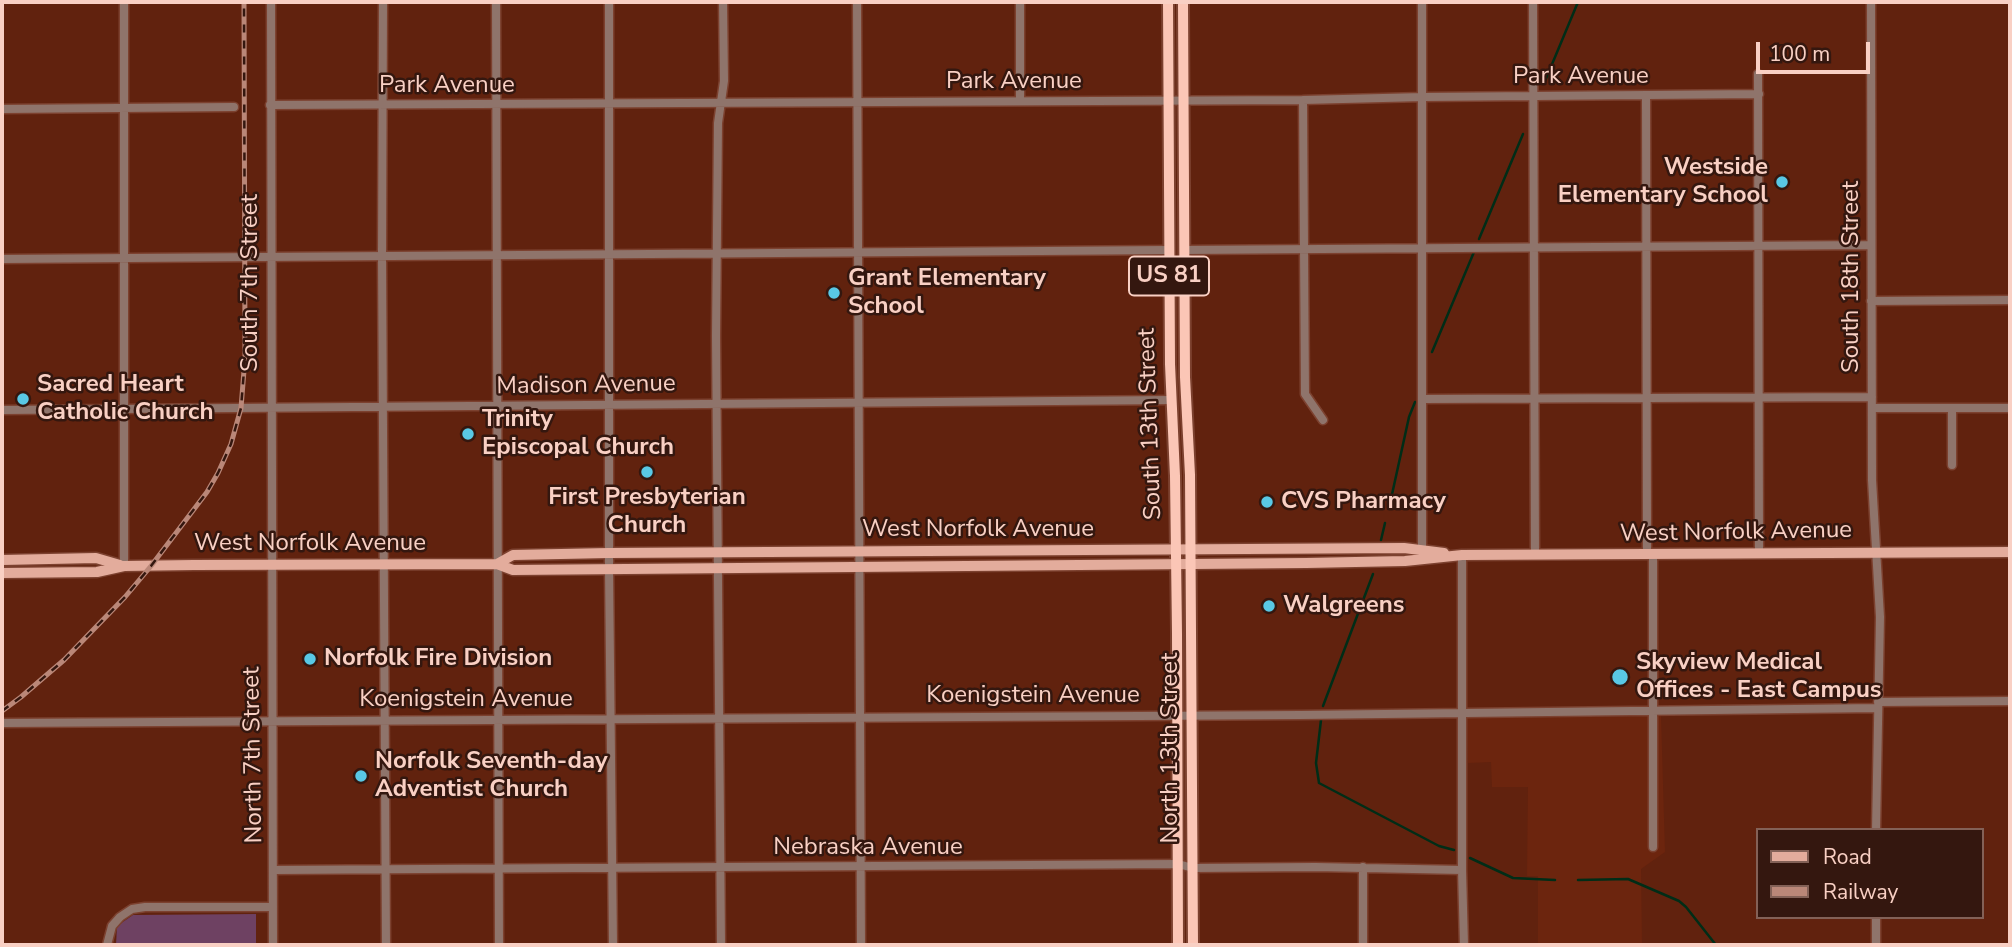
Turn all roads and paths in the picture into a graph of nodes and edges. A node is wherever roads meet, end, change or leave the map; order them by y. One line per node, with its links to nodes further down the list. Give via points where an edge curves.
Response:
1 (124, 2): 29 (street)
2 (271, 2): 26 (street, South 7th Street)
3 (383, 2): 27 (street)
4 (496, 2): 28 (street)
5 (609, 2): 25 (street)
6 (723, 2): 24 (street)
7 (857, 2): 23 (street)
8 (1020, 2): 22 (street)
9 (1168, 2): 19 (highway, South 13th Street / US 81)
10 (1183, 2): 20 (highway, South 13th Street / US 81)
11 (1422, 2): 17 (street)
12 (1533, 2): 18 (street)
13 (1871, 2): 33 (street, South 18th Street)
14 (1758, 74): 15 (street)
15 (1759, 94): 16 (street, Park Avenue); 32 (street)
16 (1646, 96): 18 (street, Park Avenue); 34 (street)
17 (1423, 97): 18 (street, Park Avenue); 21 (street, Park Avenue); 36 (street)
18 (1534, 97): 35 (street)
19 (1169, 100): 20 (street, Park Avenue); 22 (street, Park Avenue); 37 (highway, South 13th Street / US 81)
20 (1183, 100): 21 (street, Park Avenue); 38 (highway, South 13th Street / US 81)
21 (1303, 100): 39 (street)
22 (1020, 101): 23 (street, Park Avenue)
23 (858, 102): 24 (street, Park Avenue); 40 (street)
24 (720, 103): 25 (street, Park Avenue); 41 (street)
25 (610, 104): 28 (street, Park Avenue); 43 (street)
26 (270, 105): 27 (street, Park Avenue); 45 (street, South 7th Street)
27 (382, 105): 28 (street, Park Avenue); 44 (street)
28 (498, 105): 42 (street)
29 (124, 107): 30 (street); 31 (street); 46 (street)
30 (234, 107)
31 (2, 109)
32 (1759, 244): 33 (street); 34 (street); 51 (street)
33 (1871, 245): 49 (street, South 18th Street)
34 (1646, 246): 35 (street); 50 (street)
35 (1534, 247): 36 (street); 53 (street)
36 (1423, 248): 39 (street); 54 (street)
37 (1169, 250): 40 (street); 55 (highway, South 13th Street / US 81)
38 (1184, 250): 39 (street); 70 (highway, South 13th Street / US 81)
39 (1303, 250): 67 (street, via 1305,394)
40 (857, 253): 41 (street); 57 (street)
41 (717, 254): 43 (street); 56 (street)
42 (496, 255): 43 (street); 44 (street); 59 (street)
43 (609, 255): 58 (street)
44 (382, 256): 45 (street); 62 (street)
45 (270, 257): 46 (street); 60 (street, South 7th Street)
46 (125, 258): 47 (street); 61 (street)
47 (2, 259)
48 (2010, 300): 49 (street)
49 (1871, 301): 52 (street, South 18th Street)
50 (1648, 397): 51 (street); 53 (street); 78 (street)
51 (1759, 397): 52 (street); 77 (street)
52 (1872, 397): 63 (street, South 18th Street)
53 (1535, 398): 54 (street); 80 (street)
54 (1423, 399): 71 (street)
55 (1172, 400): 57 (street, Madison Avenue); 69 (highway, South 13th Street / US 81)
56 (716, 403): 57 (street, Madison Avenue); 58 (street, Madison Avenue); 76 (street)
57 (858, 403): 72 (street)
58 (609, 405): 59 (street, Madison Avenue); 75 (street)
59 (497, 406): 62 (street, Madison Avenue); 85 (street)
60 (271, 407): 61 (street, Madison Avenue); 62 (street, Madison Avenue); 86 (street, South 7th Street)
61 (124, 408): 66 (street, Madison Avenue); 87 (street)
62 (383, 408): 84 (street)
63 (1872, 408): 64 (street); 73 (street, South 18th Street)
64 (1952, 408): 65 (street); 68 (street)
65 (2010, 408)
66 (2, 410)
67 (1323, 421)
68 (1952, 465)
69 (1175, 550): 70 (main road, West Norfolk Avenue); 72 (main road, West Norfolk Avenue); 82 (highway, North 13th Street / US 81)
70 (1190, 550): 71 (main road, West Norfolk Avenue); 83 (highway, North 13th Street / US 81)
71 (1422, 550): 79 (main road, West Norfolk Avenue)
72 (859, 552): 76 (main road, West Norfolk Avenue); 88 (street)
73 (1874, 552): 74 (main road, West Norfolk Avenue); 77 (main road, West Norfolk Avenue); 93 (street, South 18th Street, via 1880,617)
74 (2010, 552)
75 (609, 553): 76 (main road, West Norfolk Avenue); 85 (main road, West Norfolk Avenue, via 513,555); 90 (street)
76 (717, 553): 89 (street)
77 (1759, 553): 78 (main road, West Norfolk Avenue)
78 (1650, 554): 80 (main road, West Norfolk Avenue); 94 (street)
79 (1462, 555): 80 (main road, West Norfolk Avenue); 83 (main road, West Norfolk Avenue, via 1405,561); 95 (street)
80 (1535, 555)
81 (2, 560): 87 (main road, West Norfolk Avenue, via 96,558)
82 (1176, 563): 83 (main road, West Norfolk Avenue); 88 (main road, West Norfolk Avenue); 96 (highway, North 13th Street / US 81)
83 (1190, 563): 97 (highway, North 13th Street / US 81)
84 (383, 564): 85 (main road, West Norfolk Avenue); 86 (main road, West Norfolk Avenue); 101 (street)
85 (497, 564): 90 (main road, West Norfolk Avenue, via 513,570); 102 (street)
86 (271, 565): 87 (main road, West Norfolk Avenue); 103 (street, North 7th Street)
87 (124, 566): 91 (main road, West Norfolk Avenue, via 97,572)
88 (859, 566): 89 (main road, West Norfolk Avenue); 98 (street)
89 (717, 568): 90 (main road, West Norfolk Avenue); 100 (street)
90 (609, 569): 99 (street)
91 (2, 573)
92 (2010, 701): 93 (street, Koenigstein Avenue)
93 (1878, 705): 94 (street, Koenigstein Avenue); 105 (street, South 18th Street)
94 (1653, 711): 95 (street, Koenigstein Avenue); 106 (street)
95 (1463, 713): 97 (street, Koenigstein Avenue); 116 (street)
96 (1177, 714): 97 (street, Koenigstein Avenue); 98 (street, Koenigstein Avenue); 107 (highway, North 13th Street / US 81)
97 (1192, 714): 111 (highway, North 13th Street / US 81)
98 (859, 717): 100 (street, Koenigstein Avenue); 108 (street)
99 (612, 718): 100 (street, Koenigstein Avenue); 102 (street, Koenigstein Avenue); 113 (street)
100 (719, 718): 110 (street)
101 (385, 719): 102 (street, Koenigstein Avenue); 103 (street, Koenigstein Avenue); 115 (street)
102 (499, 719): 112 (street)
103 (272, 720): 104 (street, Koenigstein Avenue); 114 (street, North 7th Street)
104 (2, 723)
105 (1876, 828)
106 (1653, 846)
107 (1178, 864): 108 (street, Nebraska Avenue); 111 (street, Nebraska Avenue); 126 (highway, North 13th Street / US 81)
108 (860, 867): 110 (street, Nebraska Avenue); 125 (street)
109 (1363, 867): 111 (street, Nebraska Avenue); 116 (street, Nebraska Avenue); 128 (street)
110 (720, 868): 113 (street, Nebraska Avenue); 124 (street)
111 (1193, 868): 127 (highway, North 13th Street / US 81)
112 (499, 869): 113 (street, Nebraska Avenue); 115 (street, Nebraska Avenue); 122 (street)
113 (612, 869): 123 (street)
114 (274, 870): 115 (street, Nebraska Avenue); 117 (street, North 7th Street)
115 (386, 870): 121 (street)
116 (1462, 870): 129 (street)
117 (273, 907): 119 (street, via 132,909 112,926); 120 (street, North 7th Street)
118 (1876, 919): 130 (street)
119 (107, 945)
120 (274, 945)
121 (386, 945)
122 (499, 945)
123 (613, 945)
124 (721, 945)
125 (860, 945)
126 (1178, 945)
127 (1193, 945)
128 (1363, 945)
129 (1464, 945)
130 (1876, 945)

